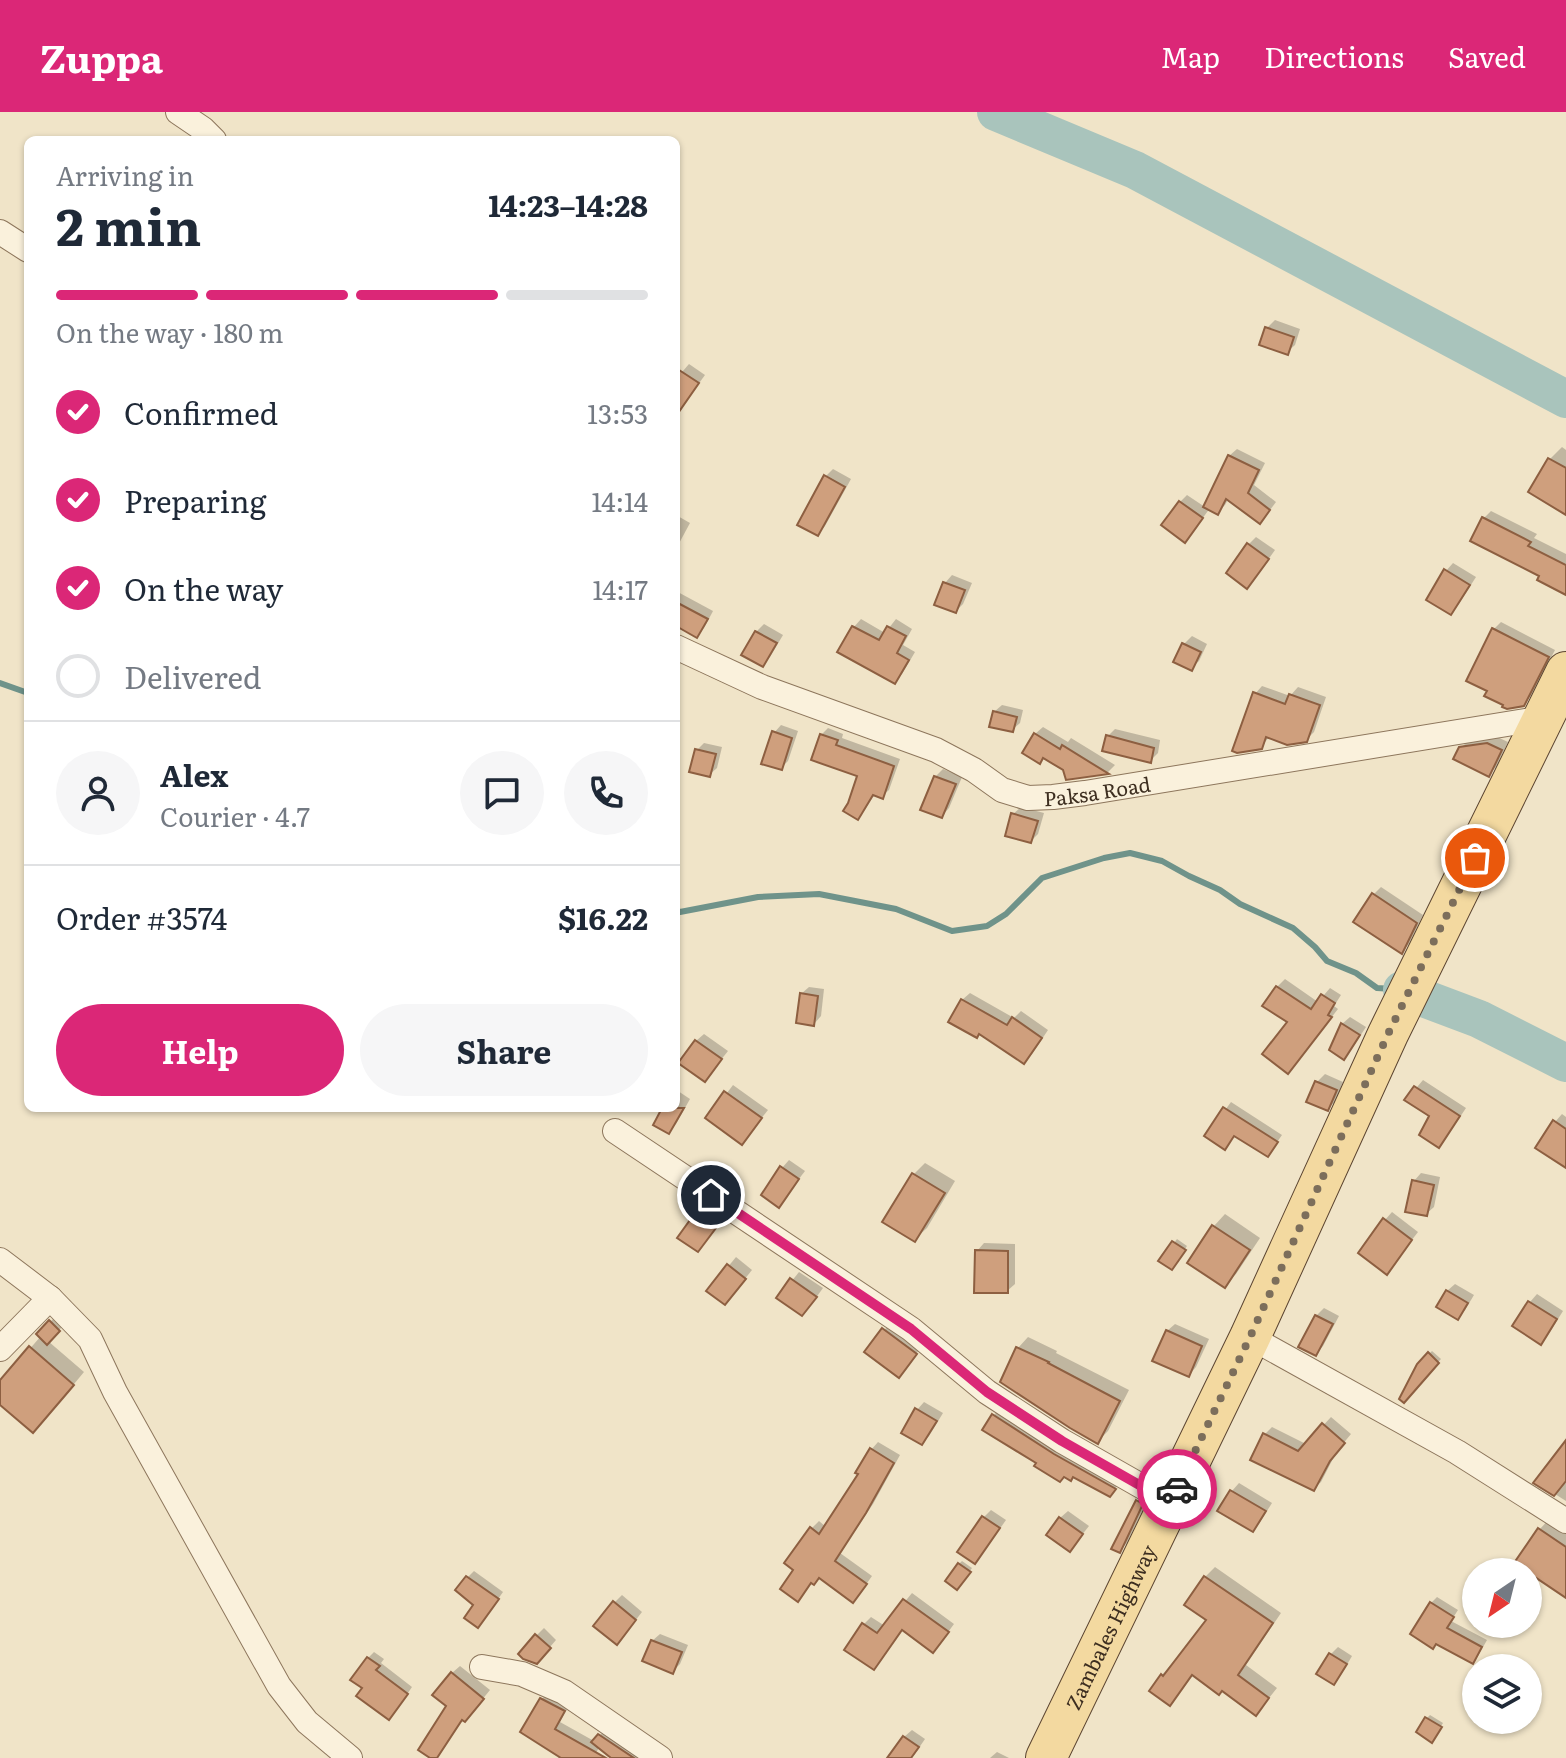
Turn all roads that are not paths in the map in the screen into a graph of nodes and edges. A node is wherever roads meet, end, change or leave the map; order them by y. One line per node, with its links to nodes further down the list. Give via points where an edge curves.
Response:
1 (178, 112): 2 (street)
2 (210, 136)
3 (0, 232): 4 (street)
4 (24, 247)
5 (680, 649): 7 (street, Paksa Road, via 762,687 936,750 1002,790 1028,798)
6 (1566, 672): 7 (main road, Zambales Highway)
7 (1544, 718): 11 (main road, Zambales Highway, via 1388,1034)
8 (615, 1131): 13 (street, via 911,1329 987,1392)
9 (0, 1260): 10 (street)
10 (50, 1298): 12 (street); 16 (street, via 90,1339 279,1686 307,1722)
11 (1250, 1337): 13 (main road, Zambales Highway); 14 (street, via 1457,1452)
12 (0, 1349)
13 (1171, 1503): 18 (main road, Zambales Highway)
14 (1566, 1521)
15 (482, 1667): 17 (street, via 522,1674 564,1692)
16 (350, 1758)
17 (660, 1758)
18 (1046, 1758)

